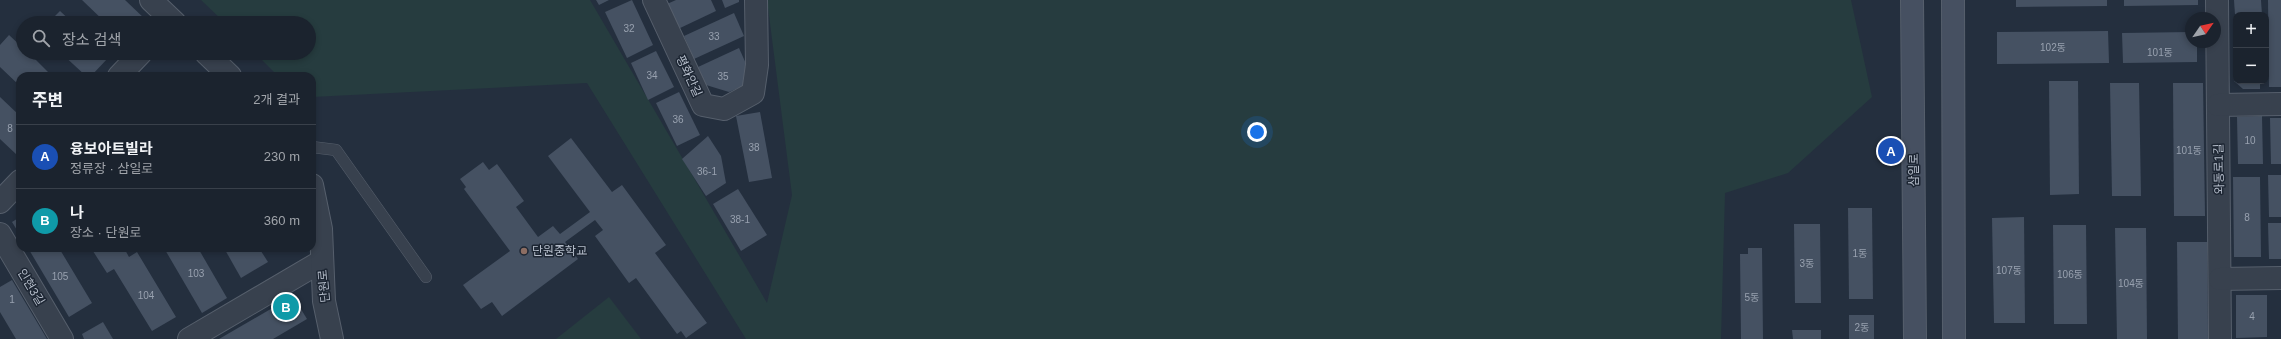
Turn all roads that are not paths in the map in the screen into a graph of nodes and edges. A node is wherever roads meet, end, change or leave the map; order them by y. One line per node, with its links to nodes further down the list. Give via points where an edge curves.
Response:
1 (151, 0): 7 (street)
2 (654, 0): 3 (street, 평화안길, via 702,105 724,109 753,93 757,65)
3 (756, 0)
4 (1912, 0): 26 (main road, 삼일로)
5 (1953, 0): 27 (main road)
6 (2217, 0): 13 (street, 와동로1길)
7 (166, 16)
8 (134, 60): 10 (street)
9 (213, 60): 11 (street)
10 (123, 72)
11 (226, 72)
12 (2281, 104): 13 (street)
13 (2218, 105): 22 (street, 와동로1길)
14 (316, 148): 20 (lane, via 336,150)
15 (16, 185): 16 (street)
16 (0, 202)
17 (316, 205): 19 (street, 단원로, via 321,229)
18 (0, 234): 23 (street, 인현3길)
19 (322, 261): 24 (street); 25 (street, 단원로, via 324,301)
20 (426, 277)
21 (2281, 278): 22 (street)
22 (2220, 279): 28 (street, 와동로1길)
23 (62, 339)
24 (189, 339)
25 (332, 339)
26 (1915, 339)
27 (1954, 339)
28 (2220, 339)

